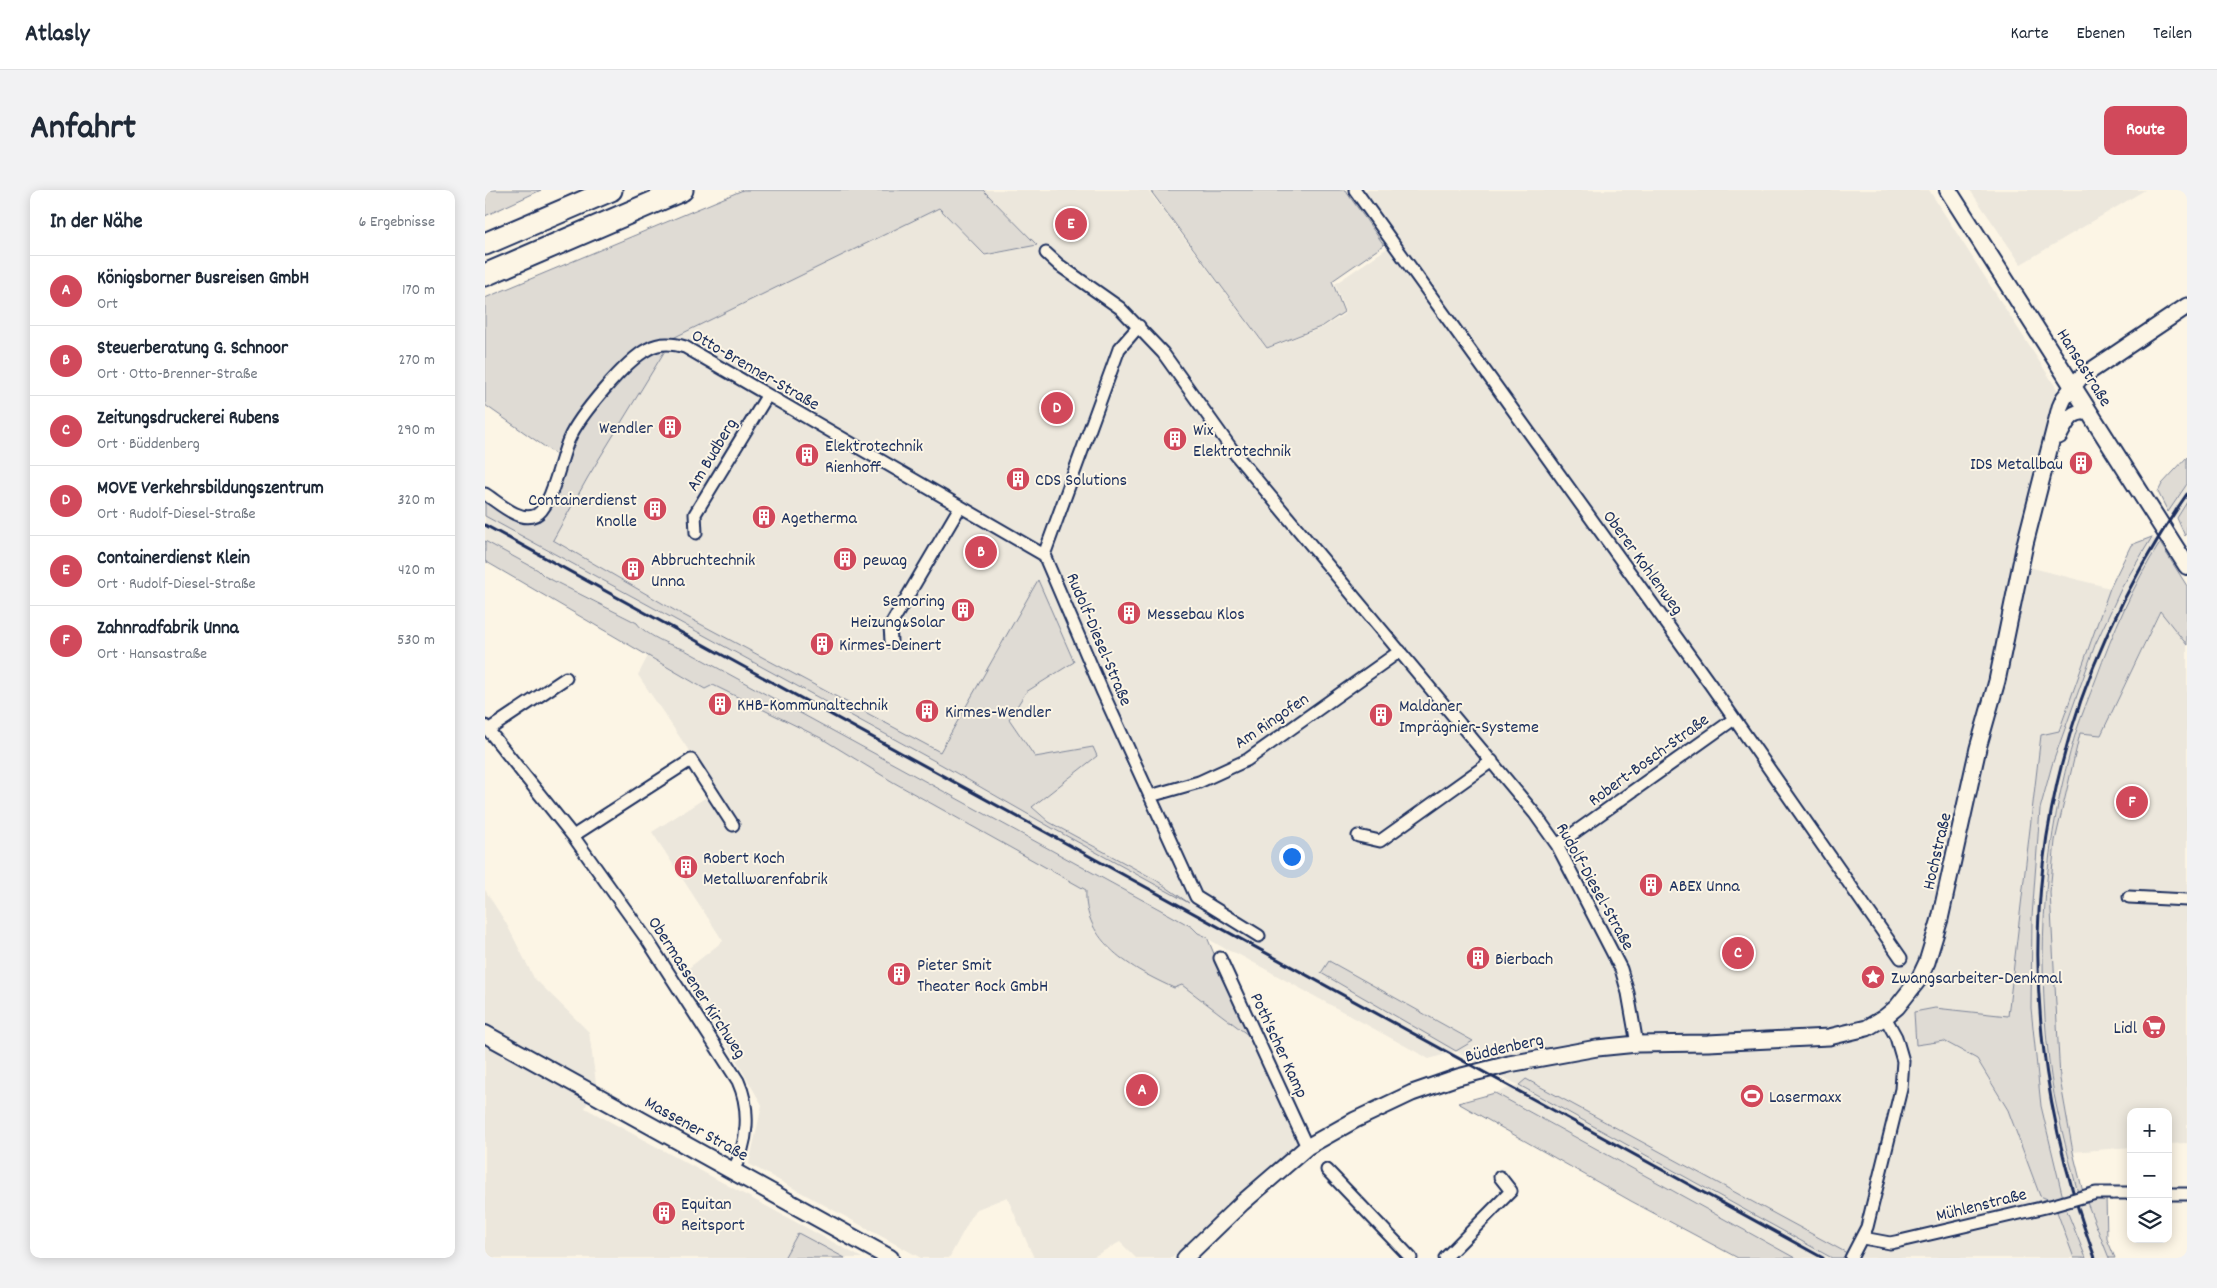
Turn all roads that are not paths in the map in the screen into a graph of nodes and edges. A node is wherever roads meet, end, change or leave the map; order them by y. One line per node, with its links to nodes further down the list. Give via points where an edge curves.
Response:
1 (611, 190): 5 (highway)
2 (683, 190): 7 (highway)
3 (1355, 190): 22 (street, Oberer Kohlenweg)
4 (1948, 190): 10 (main road, Hansastraße)
5 (485, 244)
6 (1046, 253): 9 (street, Rudolf-Diesel-Straße)
7 (485, 276)
8 (2187, 306): 10 (street, Hochstraße, via 2101,362)
9 (1139, 326): 17 (street, via 1119,349); 20 (street, Rudolf-Diesel-Straße, via 1163,353 1236,455)
10 (2073, 386): 12 (main road, Hansastraße); 13 (street, Hochstraße, via 2060,407)
11 (767, 396): 14 (street, Otto-Brenner-Straße, via 685,347 667,344 649,348 627,365 573,429 549,496 539,512 524,516); 15 (street, Otto-Brenner-Straße); 16 (street, Am Budberg, via 695,514)
12 (2089, 412): 13 (street, Hochstraße, via 2079,411 2069,416); 18 (main road, Hansastraße)
13 (2047, 457): 35 (street, Hochstraße, via 1933,944 1911,992)
14 (485, 494)
15 (960, 507): 17 (street, Otto-Brenner-Straße); 19 (street, via 891,626)
16 (696, 533)
17 (1044, 555): 25 (street, Rudolf-Diesel-Straße)
18 (2187, 566)
19 (891, 641)
20 (1400, 651): 24 (street, Rudolf-Diesel-Straße); 25 (street, Am Ringofen, via 1247,760 1199,782)
21 (565, 678): 23 (street, Obermassener Kirchweg)
22 (1734, 719): 29 (street, Robert-Bosch-Straße); 34 (street, Oberer Kohlenweg)
23 (486, 728): 27 (street, Obermassener Kirchweg)
24 (1492, 761): 28 (street, via 1380,841); 29 (street, Rudolf-Diesel-Straße)
25 (1150, 796): 32 (street, Rudolf-Diesel-Straße, via 1196,897)
26 (733, 826): 27 (street, via 691,760)
27 (573, 836): 40 (street, Obermassener Kirchweg, via 655,950 738,1081 747,1114 745,1139)
28 (1358, 836)
29 (1557, 845): 37 (street, Rudolf-Diesel-Straße, via 1621,969)
30 (2129, 897): 31 (street)
31 (2187, 900)
32 (1259, 936)
33 (1221, 958): 38 (street, Poth'scher Kamp)
34 (1901, 958)
35 (1885, 1017): 37 (street, Büddenberg, via 1867,1028 1829,1038); 45 (street, via 1900,1049 1903,1074 1883,1170)
36 (485, 1034): 40 (main road, Massener Straße)
37 (1637, 1044): 38 (street, Büddenberg, via 1536,1058 1458,1077 1385,1104)
38 (1307, 1147): 47 (street, Büddenberg)
39 (1327, 1170): 48 (street)
40 (733, 1171): 46 (main road, Massener Straße)
41 (1500, 1177): 49 (street, via 1511,1191)
42 (2127, 1193): 45 (street, Mühlenstraße, bridge, via 2096,1193 1890,1243)
43 (2172, 1194): 44 (street)
44 (2187, 1194)
45 (1863, 1238): 50 (street)
46 (890, 1258)
47 (1185, 1258)
48 (1411, 1258)
49 (1445, 1258)
50 (1851, 1258)

